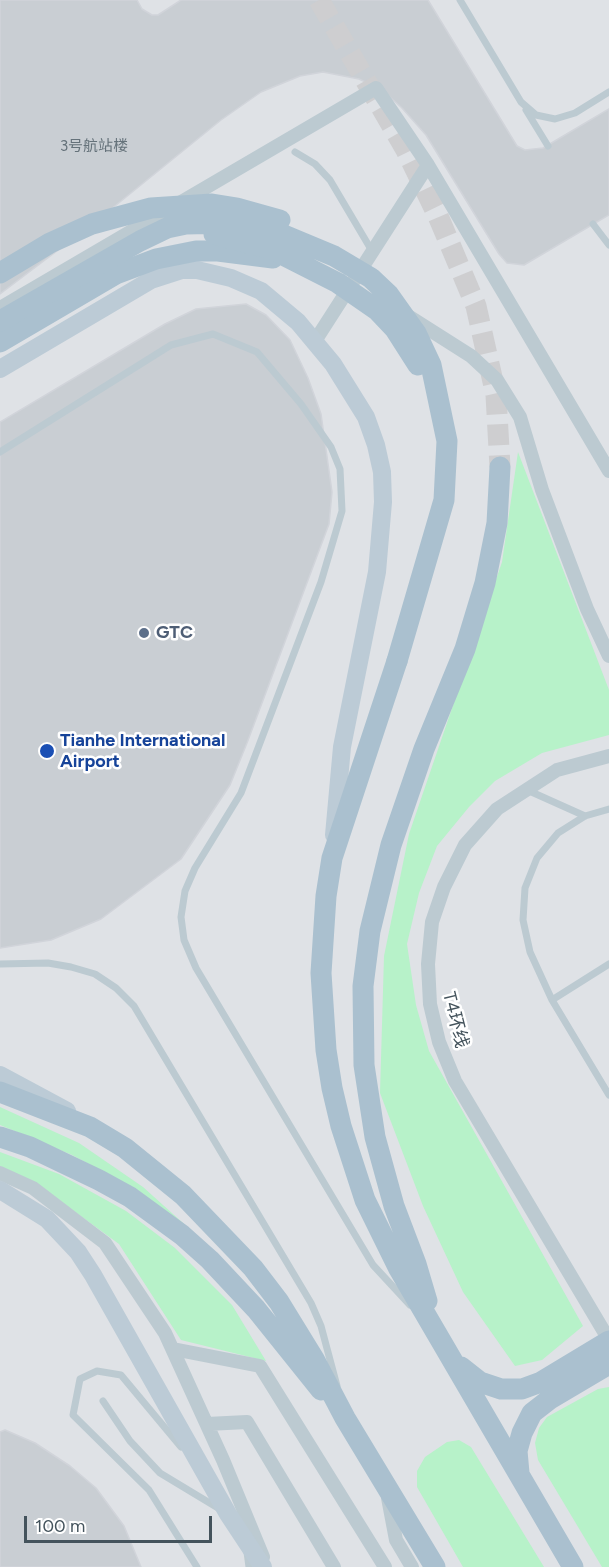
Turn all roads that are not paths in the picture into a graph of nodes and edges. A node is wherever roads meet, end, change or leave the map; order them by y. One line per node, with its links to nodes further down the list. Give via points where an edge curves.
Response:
1 (459, 0): 3 (lane)
2 (609, 92): 3 (lane, via 575,113 555,119 536,115)
3 (521, 102): 4 (lane)
4 (548, 146)
5 (295, 152): 10 (lane, via 315,164 330,180)
6 (428, 165): 10 (street); 14 (street, via 376,88); 22 (street)
7 (593, 224): 9 (lane)
8 (140, 241): 11 (main road, bridge, via 176,233 233,237 271,249); 13 (main road, bridge, via 186,224 252,226 302,241); 15 (main road, bridge)
9 (609, 245)
10 (372, 251): 13 (street)
11 (314, 270): 17 (main road, bridge, via 241,252 177,254 116,274); 19 (main road, bridge, via 358,296 395,328)
12 (0, 273): 13 (main road, bridge, via 92,224 151,208 194,204 237,207 278,219 319,239)
13 (362, 280): 16 (street); 19 (main road, bridge, via 389,295 417,333); 23 (street, via 471,356 497,380 520,417 546,501)
14 (0, 308)
15 (0, 321)
16 (315, 341): 18 (main road, via 274,301 245,283 212,273 182,270 151,280); 28 (main road, via 366,417 382,472 383,502 377,572 342,747)
17 (0, 342)
18 (0, 369)
19 (441, 408): 28 (main road, bridge, via 448,460 444,500 397,661)
20 (0, 452): 39 (lane, via 171,345 213,334 257,352 331,447 340,469 342,511 321,582 241,793 195,868 185,891 181,917 184,940 196,968 373,1265)
21 (500, 467): 39 (main road, via 497,523 485,583 465,649 424,749 391,845 370,931 363,986 364,1065 375,1137)
22 (608, 468)
23 (609, 656)
24 (609, 756): 25 (street, T4环线, via 557,770)
25 (527, 789): 27 (lane); 40 (street, T4环线, via 497,809 465,845 444,887 432,922 430,1004 439,1042 455,1081)
26 (609, 809): 27 (lane)
27 (585, 816): 31 (lane, via 558,833 537,858 525,888 523,920 530,952)
28 (332, 858): 39 (main road, via 321,973 332,1088 365,1200)
29 (0, 964): 45 (lane, via 48,963 95,974 134,1006 311,1303 330,1354)
30 (609, 964): 31 (lane)
31 (552, 1000): 34 (lane)
32 (0, 1075): 35 (main road)
33 (0, 1092): 35 (main road)
34 (609, 1095)
35 (90, 1127): 45 (main road, via 154,1170 253,1268 314,1359)
36 (0, 1137): 45 (main road, via 99,1180 130,1197 182,1236 256,1309)
37 (0, 1173): 41 (street, via 33,1188 105,1243)
38 (0, 1190): 47 (main road, via 47,1219 78,1252)
39 (435, 1331): 42 (main road)
40 (609, 1340): 42 (main road, via 541,1382 522,1389 501,1389 480,1382)
41 (173, 1349): 46 (street); 56 (street, via 260,1366)
42 (452, 1361): 48 (main road)
43 (609, 1364): 48 (main road, via 532,1413 517,1451)
44 (103, 1401): 50 (lane, via 130,1441 160,1473)
45 (345, 1418): 49 (main road)
46 (207, 1424): 54 (street); 55 (street, via 247,1422)
47 (202, 1467): 50 (main road); 52 (lane, via 120,1375 97,1371 80,1379 73,1415 149,1490)
48 (519, 1473): 59 (main road)
49 (386, 1487): 57 (street, via 396,1540); 58 (main road)
50 (228, 1514): 51 (main road)
51 (246, 1541): 53 (lane); 54 (main road)
52 (197, 1567)
53 (249, 1567)
54 (265, 1567)
55 (334, 1567)
56 (385, 1567)
57 (412, 1567)
58 (435, 1567)
59 (573, 1567)

